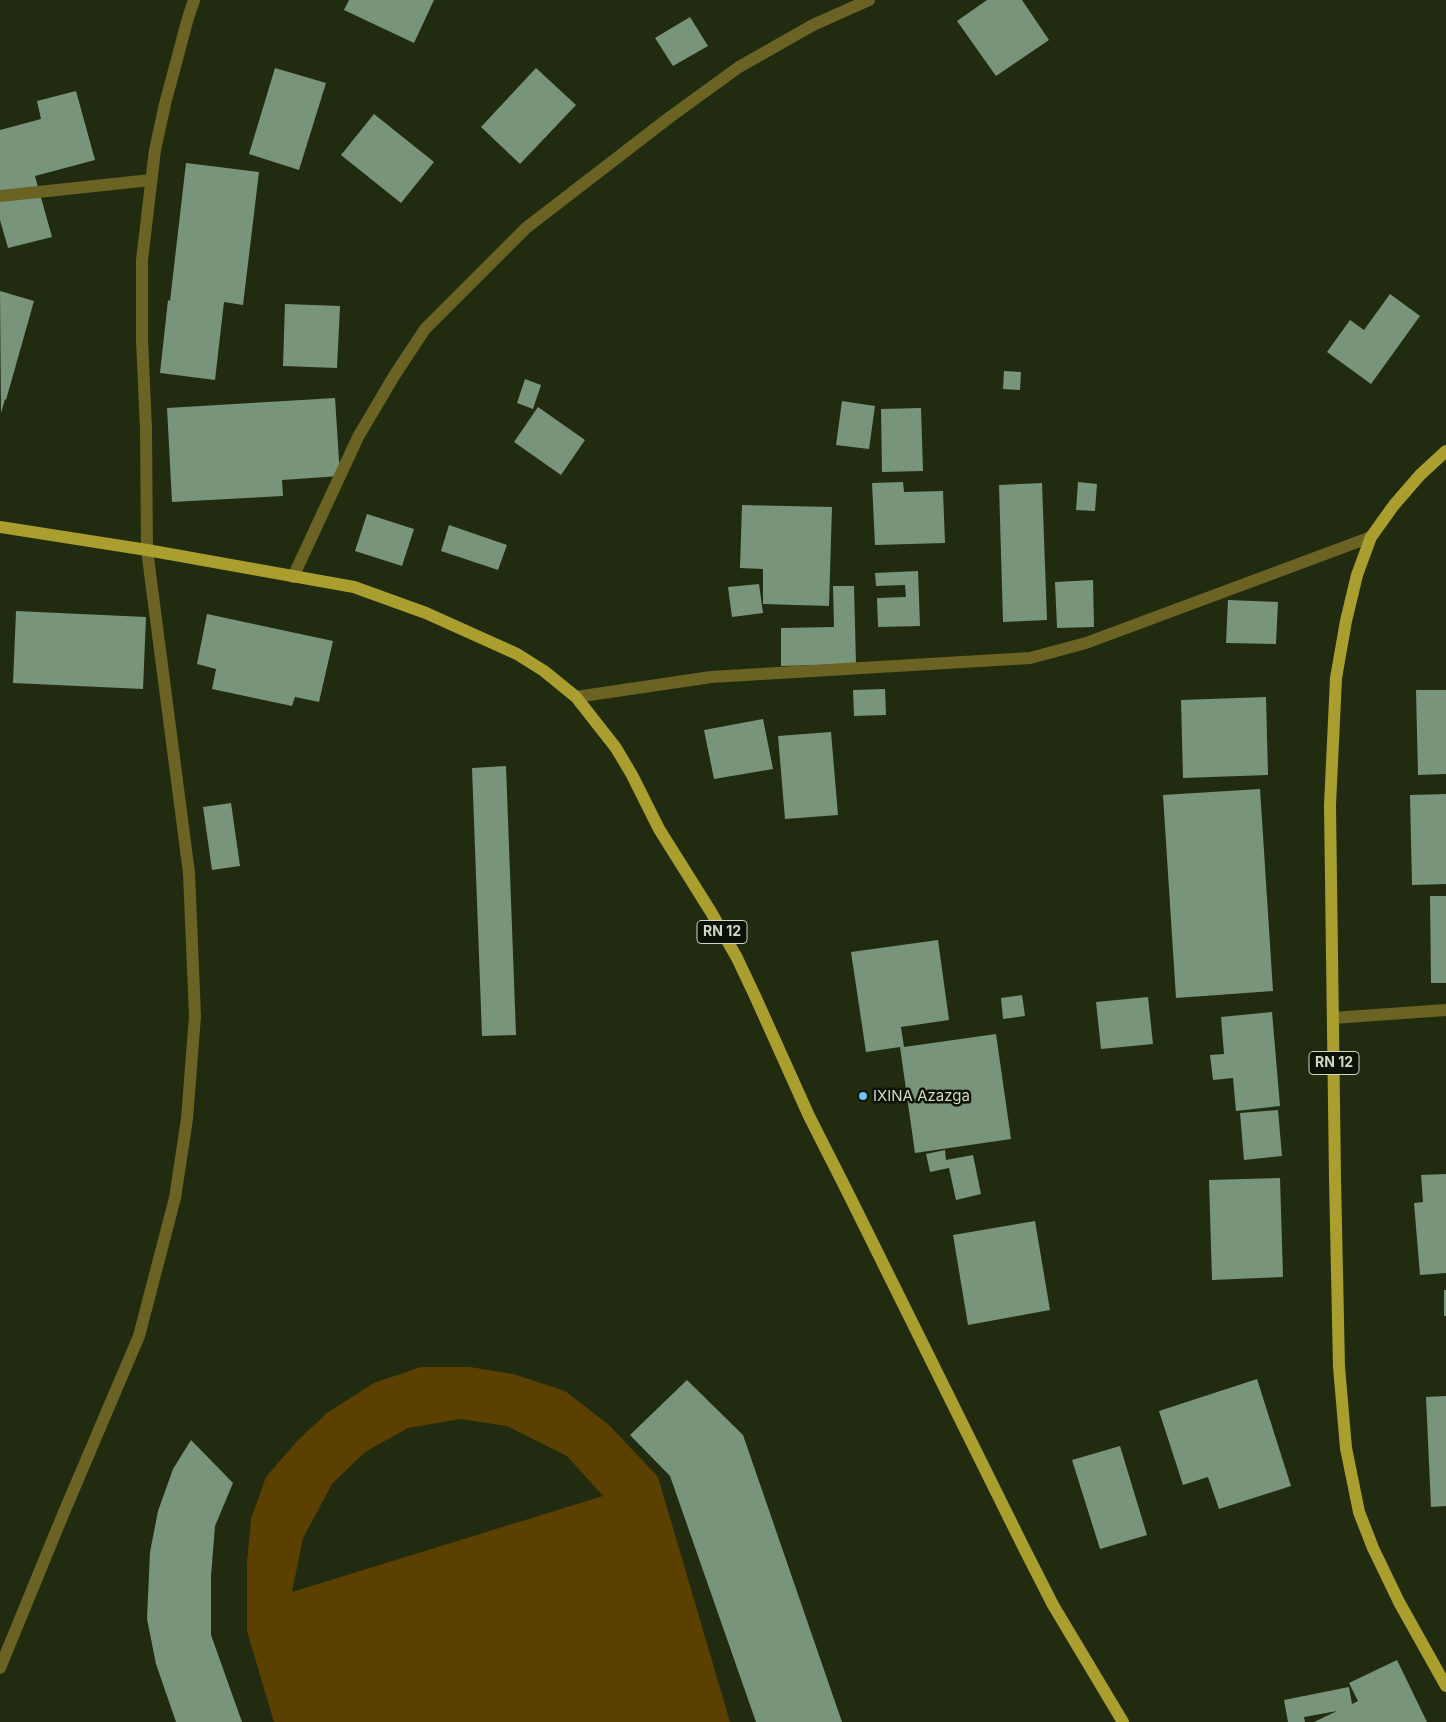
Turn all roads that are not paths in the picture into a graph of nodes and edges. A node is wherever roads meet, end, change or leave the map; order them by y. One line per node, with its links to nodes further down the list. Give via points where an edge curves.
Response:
1 (194, 0): 3 (street, via 165,104)
2 (869, 0): 9 (street, via 813,25 739,67 526,228 425,330 399,368 358,437)
3 (152, 180): 4 (street); 8 (street, via 142,260)
4 (0, 196)
5 (1446, 451): 7 (main road, RN 12, via 1394,505)
6 (0, 527): 8 (main road, RN 12)
7 (1371, 538): 10 (street, via 1086,643 1030,658 711,676); 12 (main road, RN 12, via 1357,575 1336,678 1330,806)
8 (147, 550): 9 (main road, RN 12); 13 (street, via 189,873 195,1016 187,1119 175,1198 139,1336)
9 (293, 577): 10 (main road, RN 12, via 354,587 426,613 517,654)
10 (576, 697): 15 (main road, RN 12, via 616,748 659,829 737,958 809,1116 1024,1548 1058,1613)
11 (1446, 1010): 12 (street)
12 (1333, 1018): 14 (main road, RN 12, via 1339,1368 1346,1448 1359,1512 1372,1548)
13 (0, 1668)
14 (1446, 1686)
15 (1123, 1722)

